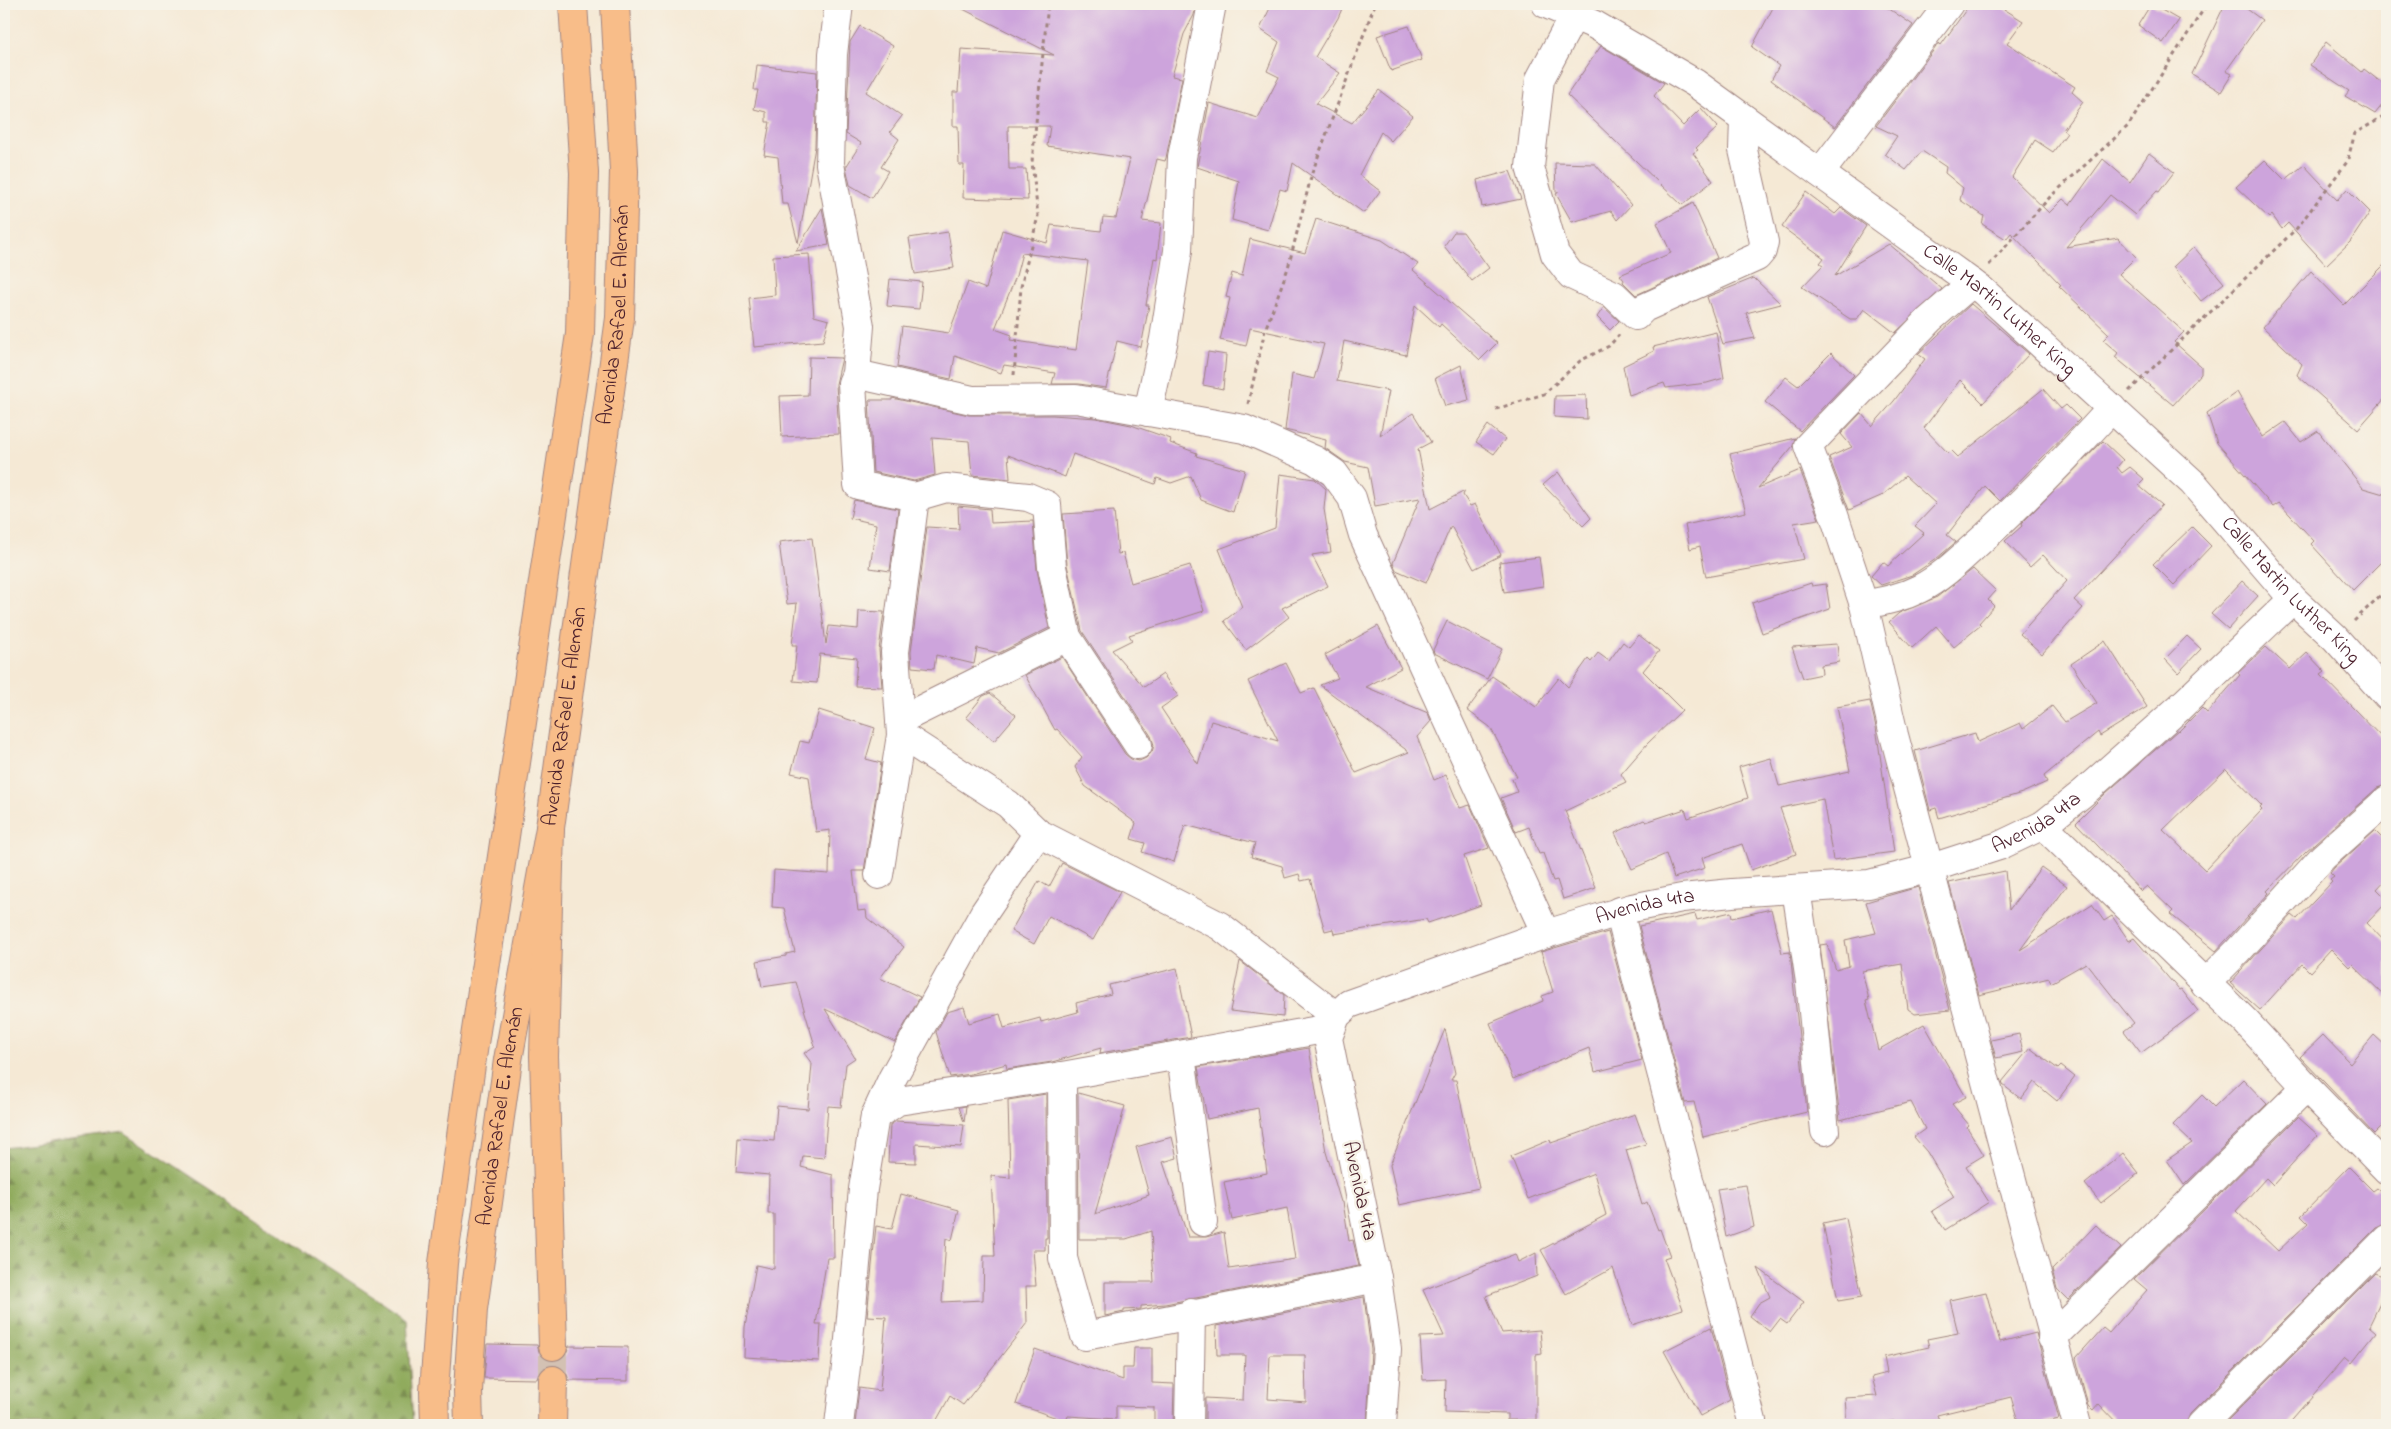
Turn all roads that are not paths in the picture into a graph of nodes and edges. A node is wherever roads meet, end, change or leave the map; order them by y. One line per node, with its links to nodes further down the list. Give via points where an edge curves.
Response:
1 (573, 4): 46 (main road, Avenida Rafael E. Alemán, via 584,173 580,334 445,1253 434,1392)
2 (615, 4): 23 (main road, Avenida Rafael E. Alemán, via 624,171 620,318)
3 (838, 4): 11 (street, via 830,164 860,326)
4 (1212, 4): 13 (street, via 1182,157 1178,251)
5 (1546, 4): 7 (street, Calle Martin Luther King)
6 (1948, 4): 9 (street)
7 (1587, 15): 8 (street, Calle Martin Luther King); 8 (street, via 1540,79 1530,167 1555,254 1571,275 1614,295 1636,316 1644,308 1757,257 1764,242 1743,150)
8 (1744, 119): 9 (street, Calle Martin Luther King)
9 (1820, 173): 10 (street, Calle Martin Luther King)
10 (1972, 283): 12 (street, Calle Martin Luther King); 16 (street, via 1929,320 1808,446)
11 (856, 374): 13 (street, via 972,400 1076,400); 14 (street, via 852,383 858,485)
12 (2112, 408): 15 (street, Calle Martin Luther King, via 2193,483); 16 (street, via 2030,495 1943,574 1896,599)
13 (1148, 412): 29 (street, via 1244,429 1315,460 1334,473 1344,485 1352,498 1363,535)
14 (915, 497): 17 (street, via 946,488 1028,497 1047,505 1052,567); 19 (street, via 895,652)
15 (2293, 599): 18 (street, Calle Martin Luther King, via 2335,638); 22 (street, Avenida 4ta, via 2179,708)
16 (1864, 605): 25 (street, via 1894,735)
17 (1068, 637): 19 (street); 20 (street)
18 (2387, 696)
19 (900, 727): 24 (street, via 1008,804); 26 (street)
20 (1138, 745)
21 (2387, 800): 30 (street, via 2323,857)
22 (2043, 825): 25 (street, Avenida 4ta, via 1999,846); 30 (street)
23 (550, 828): 43 (main road, via 544,1056); 47 (main road, Avenida Rafael E. Alemán, via 508,1060 474,1309)
24 (1038, 833): 31 (street, via 1220,926); 35 (street, via 984,913)
25 (1931, 868): 27 (street, Avenida 4ta, via 1869,884); 42 (street)
26 (879, 875)
27 (1796, 889): 28 (street, Avenida 4ta, via 1682,898); 36 (street, via 1810,982)
28 (1619, 911): 29 (street, Avenida 4ta); 45 (street)
29 (1546, 934): 31 (street, Avenida 4ta, via 1349,1004)
30 (2205, 984): 34 (street, via 2245,1020)
31 (1333, 1022): 32 (street); 40 (street, Avenida 4ta, via 1328,1038)
32 (1181, 1055): 33 (street); 38 (street)
33 (1062, 1076): 35 (street, via 898,1101); 41 (street, via 1063,1258 1085,1336)
34 (2306, 1088): 37 (street); 42 (street)
35 (875, 1116): 49 (street, via 863,1189)
36 (1825, 1131)
37 (2383, 1156)
38 (1203, 1222)
39 (2387, 1239): 53 (street)
40 (1377, 1278): 41 (street); 51 (street, Avenida 4ta, via 1387,1349)
41 (1191, 1313): 50 (street)
42 (2052, 1338): 52 (street)
43 (553, 1346)
44 (553, 1380): 48 (main road)
45 (1752, 1421)
46 (435, 1425)
47 (469, 1425)
48 (552, 1425)
49 (839, 1425)
50 (1189, 1425)
51 (1382, 1425)
52 (2077, 1425)
53 (2200, 1425)

